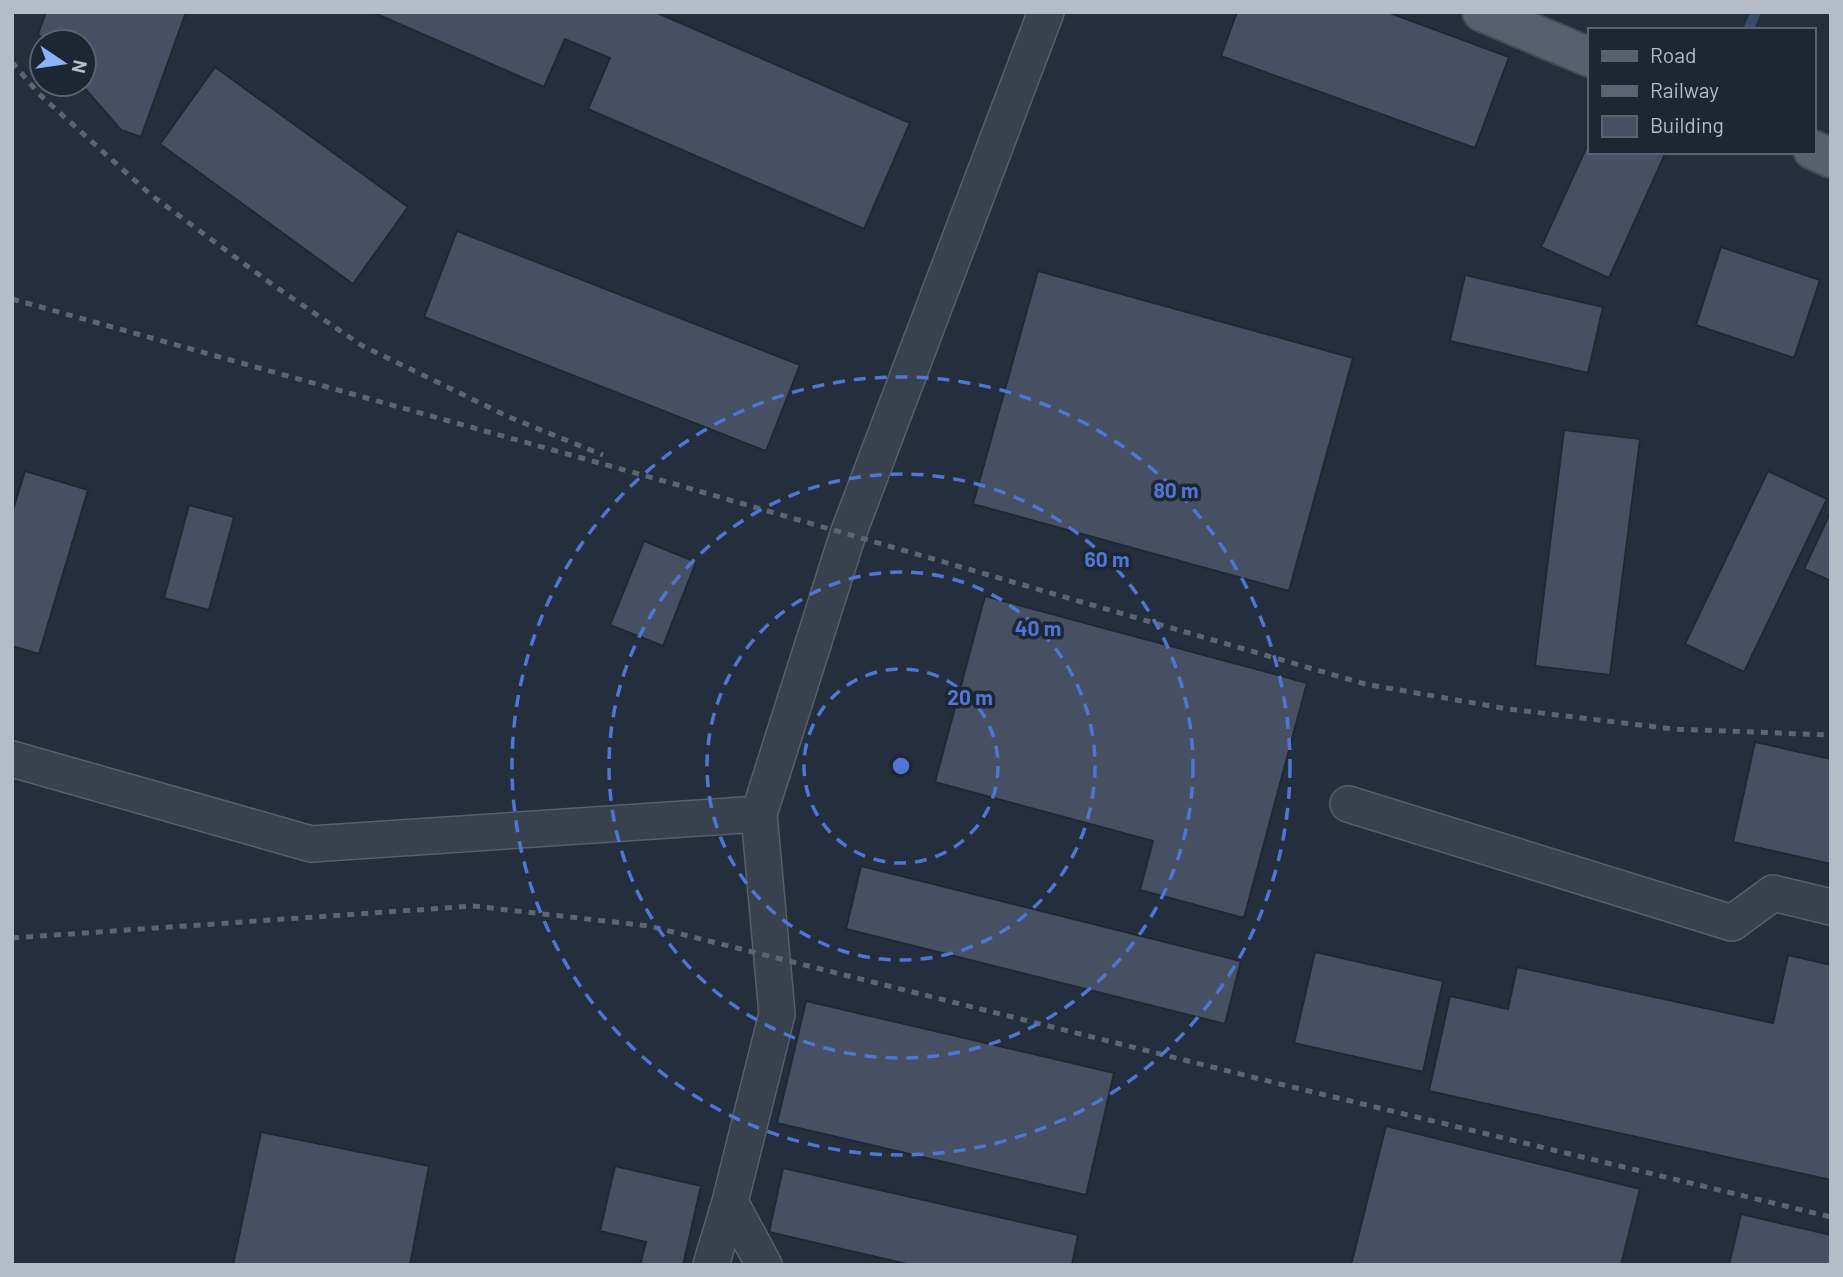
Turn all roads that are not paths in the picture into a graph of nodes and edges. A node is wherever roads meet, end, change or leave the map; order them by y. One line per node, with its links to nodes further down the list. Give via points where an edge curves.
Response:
1 (1046, 12): 8 (street, via 848,534)
2 (1482, 12): 3 (main road)
3 (1588, 57)
4 (1815, 151): 5 (main road)
5 (1831, 158)
6 (12, 759): 8 (street, via 311,844)
7 (1348, 804): 9 (street, via 1732,923 1773,893)
8 (759, 814): 10 (street, via 777,1014)
9 (1831, 907)
10 (730, 1202): 11 (street); 12 (street)
11 (711, 1265)
12 (764, 1265)

